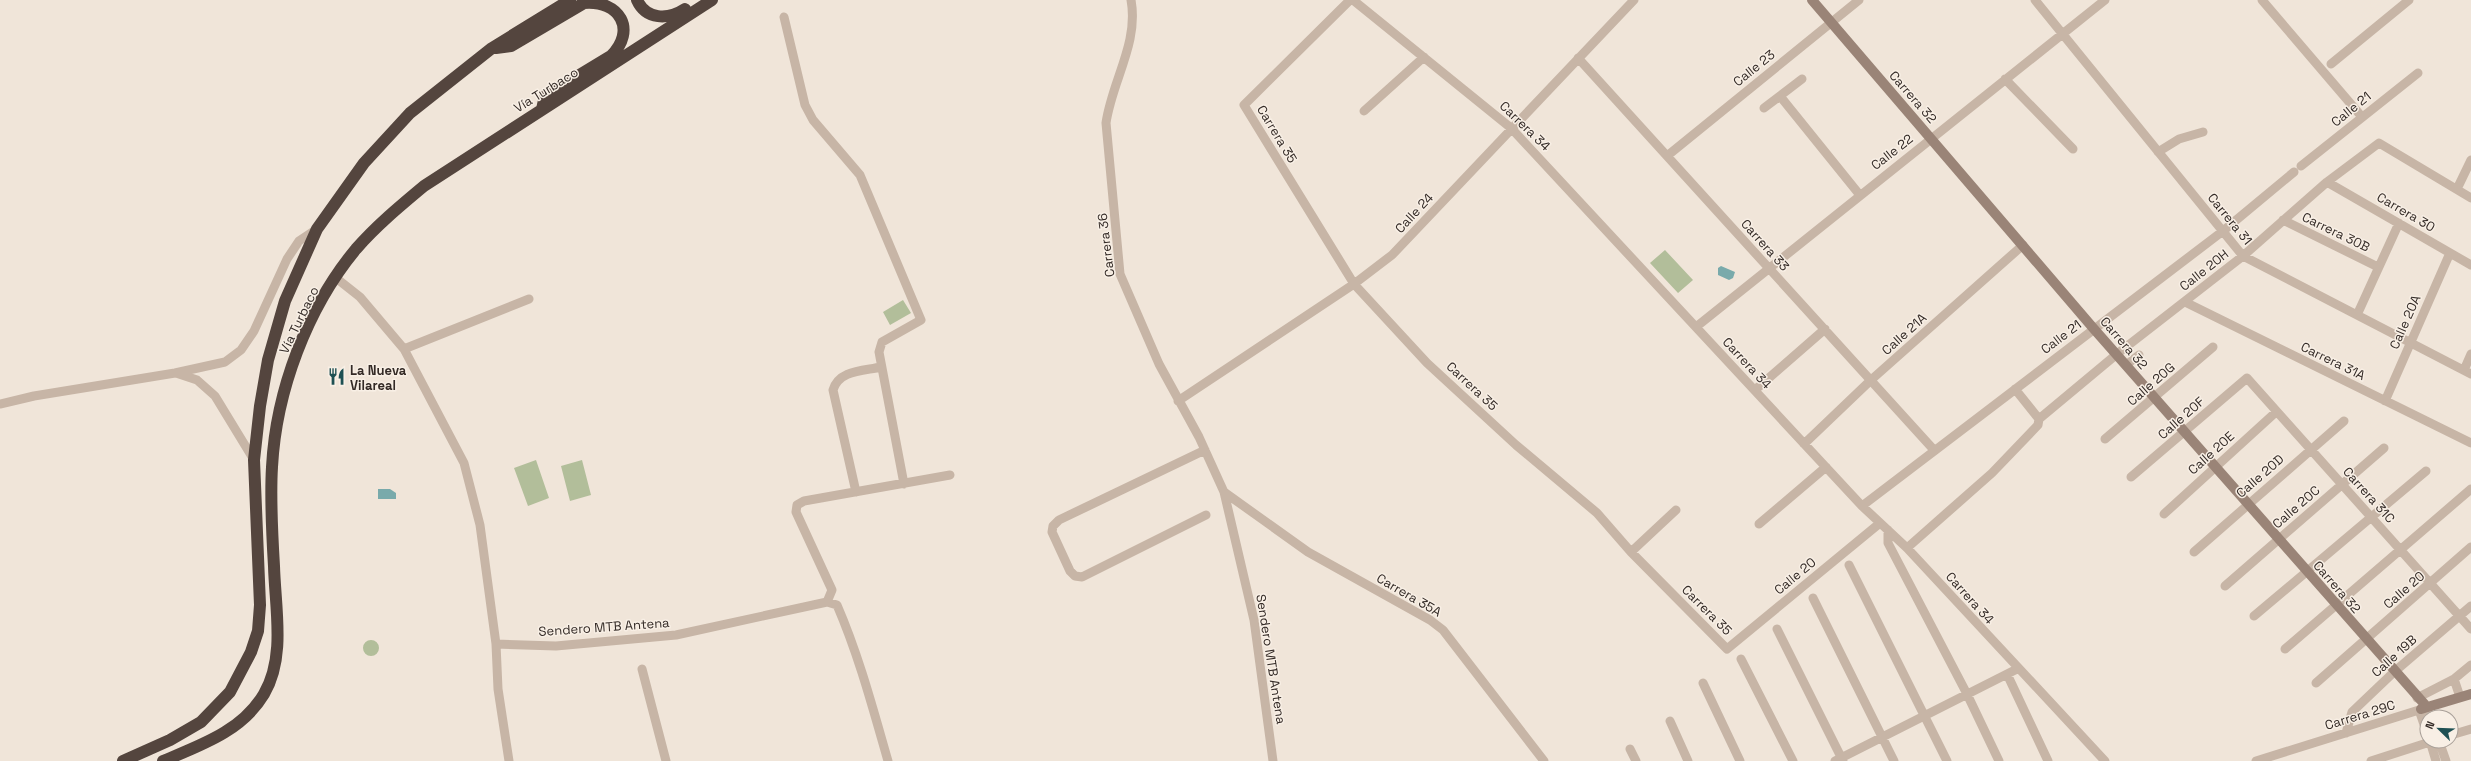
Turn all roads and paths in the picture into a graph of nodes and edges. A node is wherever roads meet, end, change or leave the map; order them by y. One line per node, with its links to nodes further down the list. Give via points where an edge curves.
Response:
1 (570, 0): 18 (highway, Vía Turbaco)
2 (637, 0): 3 (highway, via 649,14 662,18 678,14)
3 (699, 0)
4 (712, 0): 26 (highway, Vía Turbaco)
5 (1131, 0): 74 (street, Carrera 36, via 1132,38 1109,101 1106,123 1120,274 1136,314)
6 (1350, 0): 52 (street, Carrera 35, via 1244,105)
7 (1353, 0): 19 (street, Carrera 34)
8 (1634, 0): 20 (street, Calle 24)
9 (1812, 0): 16 (street, Carrera 32)
10 (1859, 0): 16 (street, Calle 23)
11 (2035, 0): 17 (street, Carrera 31)
12 (2105, 0): 17 (street, Calle 22)
13 (2262, 0): 29 (street)
14 (2409, 0): 21 (street)
15 (784, 17): 66 (street, via 805,105 813,120 860,175 921,320 882,342 879,352)
16 (1831, 22): 32 (street, Carrera 32); 35 (street, Calle 23)
17 (2062, 34): 24 (street, Calle 22); 34 (street, Carrera 31)
18 (492, 48): 26 (highway, via 511,46 584,2 607,3 615,9 624,27 623,38 618,48 611,56 545,96); 43 (highway, Vía Turbaco, via 410,113 364,163)
19 (1424, 57): 28 (street); 30 (street, Carrera 34)
20 (1578, 58): 30 (street, Calle 24); 35 (street, Carrera 33)
21 (2331, 64)
22 (2418, 73): 29 (street, Calle 21)
23 (1802, 79): 25 (street)
24 (2005, 79): 32 (street, Calle 22); 33 (street)
25 (1780, 96): 27 (street); 39 (street)
26 (542, 108): 51 (highway, Vía Turbaco, via 424,186 385,219 356,250)
27 (1764, 108)
28 (1364, 111)
29 (2362, 117): 44 (street, Calle 21)
30 (1511, 128): 52 (street, Calle 24, via 1392,255); 56 (street, Carrera 34)
31 (2203, 132): 34 (street, via 2180,139)
32 (1931, 138): 39 (street, Calle 22); 45 (street, Carrera 32)
33 (2074, 149)
34 (2158, 152): 44 (street, Carrera 31)
35 (1667, 156): 50 (street, Carrera 33)
36 (2471, 160): 38 (street)
37 (2327, 182): 38 (street, Calle 20H, via 2379,143); 41 (street, Calle 20H); 42 (street, Carrera 30)
38 (2457, 189): 40 (street)
39 (1859, 194): 50 (street, Calle 22)
40 (2471, 198)
41 (2283, 220): 47 (street, Calle 20H); 49 (street, Carrera 30B)
42 (2399, 223): 46 (street, Carrera 30); 49 (street)
43 (317, 229): 68 (street, via 299,241 287,259 254,331 241,350 225,362); 88 (highway, Vía Turbaco, via 285,301 268,360)
44 (2223, 231): 47 (street, Carrera 31); 58 (street, Calle 21)
45 (2023, 245): 58 (street, Carrera 32); 70 (street, Calle 21A)
46 (2450, 253): 48 (street, Carrera 30); 59 (street, Calle 20A)
47 (2243, 256): 54 (street, Calle 20H); 55 (street, Carrera 31)
48 (2471, 265)
49 (2378, 267): 55 (street)
50 (1768, 268): 56 (street, Calle 22); 57 (street, Carrera 33)
51 (336, 278): 61 (street, via 360,297); 155 (highway, Vía Turbaco, via 313,317 292,368 279,415 270,498 276,652 270,682 259,701 236,725 210,741)
52 (1354, 284): 74 (street, Calle 24); 112 (street, Carrera 35, via 1428,363 1516,445 1597,513)
53 (529, 300): 61 (street)
54 (2185, 302): 62 (street, Calle 20H); 75 (street, Carrera 31A)
55 (2356, 315): 59 (street, Carrera 31)
56 (1696, 327): 72 (street, Carrera 34)
57 (1825, 329): 70 (street, Carrera 33); 72 (street)
58 (2094, 329): 62 (street, Carrera 32); 71 (street, Calle 21)
59 (2410, 343): 67 (street, Carrera 31); 75 (street, Calle 20A)
60 (2213, 347): 73 (street, Calle 20G)
61 (404, 349): 127 (street, via 464,463 480,525)
62 (2117, 354): 65 (street, Carrera 32); 78 (street, Calle 20H)
63 (2471, 354): 67 (street)
64 (2139, 355): 65 (street)
65 (2126, 365): 73 (street, Carrera 32)
66 (881, 367): 94 (street); 97 (street, via 843,375 833,390)
67 (2467, 372)
68 (175, 373): 76 (street); 88 (street, via 197,380 215,396)
69 (2247, 378): 77 (street, Carrera 31C); 80 (street, Calle 20F)
70 (1871, 380): 83 (street, Calle 21A); 87 (street, Carrera 33)
71 (2014, 389): 78 (street); 87 (street, Calle 21)
72 (1755, 390): 83 (street, Carrera 34)
73 (2155, 398): 80 (street, Carrera 32); 81 (street, Calle 20G)
74 (1178, 401): 86 (street, Carrera 36)
75 (2384, 401): 82 (street, Carrera 31A)
76 (0, 404)
77 (2276, 412): 85 (street, Carrera 31C); 90 (street, Calle 20E)
78 (2039, 419): 110 (street, Calle 20H, via 2038,425 1992,473)
79 (2344, 421): 85 (street, Calle 20D)
80 (2184, 432): 90 (street, Carrera 32); 93 (street, Calle 20F)
81 (2105, 440)
82 (2471, 443)
83 (1804, 444): 89 (street, Carrera 34)
84 (2384, 448): 95 (street, Calle 20C)
85 (2310, 449): 95 (street, Carrera 31C); 99 (street, Calle 20D)
86 (1205, 450): 98 (street, Carrera 36); 103 (street, via 1060,520 1053,526 1052,532 1070,571 1075,576 1082,577)
87 (1934, 450): 100 (street, Calle 21)
88 (254, 460): 154 (highway, Vía Turbaco, via 260,605 258,631 251,652 230,692 201,722 170,740)
89 (1826, 467): 100 (street, Carrera 34); 106 (street)
90 (2215, 467): 99 (street, Carrera 32); 102 (street, Calle 20E)
91 (2426, 471): 104 (street)
92 (950, 475): 94 (street)
93 (2131, 477)
94 (904, 484): 97 (street)
95 (2342, 484): 104 (street, Carrera 31C); 108 (street, Calle 20C)
96 (2471, 489): 111 (street)
97 (856, 492): 119 (street, via 804,501 797,505 796,512 832,590)
98 (1224, 492): 159 (street, Sendero MTB Antena, via 1254,620); 160 (street, Carrera 35A, via 1308,552 1430,620)
99 (2247, 504): 108 (street, Carrera 32); 113 (street, Calle 20D)
100 (1862, 506): 105 (street, Carrera 34)
101 (1676, 510): 112 (street)
102 (2164, 514)
103 (1206, 515)
104 (2371, 517): 111 (street, Carrera 31C); 115 (street)
105 (1880, 523): 107 (street, Carrera 34); 128 (street, Calle 20)
106 (1759, 524)
107 (1888, 530): 110 (street, Carrera 34); 139 (street, via 1888,543)
108 (2278, 540): 115 (street, Carrera 32); 117 (street, Calle 20C)
109 (2471, 547): 116 (street, Calle 20)
110 (1907, 548): 133 (street, Carrera 34)
111 (2400, 550): 116 (street, Carrera 31C); 120 (street)
112 (1631, 552): 128 (street, Carrera 35)
113 (2194, 552)
114 (1849, 564): 143 (street)
115 (2306, 571): 120 (street, Carrera 32); 122 (street)
116 (2430, 584): 123 (street, Carrera 31C); 126 (street, Calle 20)
117 (2225, 586)
118 (1813, 598): 148 (street)
119 (827, 602): 127 (street, Sendero MTB Antena, via 676,635 556,646); 158 (street, via 837,605 846,625)
120 (2336, 605): 126 (street, Carrera 32); 129 (street)
121 (2471, 606): 123 (street, Calle 19B)
122 (2254, 616)
123 (2459, 616): 125 (street, Carrera 31C); 134 (street, Calle 19B)
124 (1777, 629): 153 (street)
125 (2471, 629)
126 (2366, 640): 134 (street, Carrera 32); 138 (street, Calle 20)
127 (496, 644): 156 (street, via 498,689)
128 (1727, 649)
129 (2285, 650)
130 (1741, 659): 164 (street)
131 (2471, 665): 136 (street)
132 (642, 669): 157 (street)
133 (2017, 669): 135 (street); 169 (street, Carrera 34)
134 (2394, 672): 142 (street, Carrera 32); 146 (street, Calle 19B, via 2352,712)
135 (2007, 674): 139 (street); 168 (street)
136 (2454, 679): 141 (street); 142 (street)
137 (1703, 683): 163 (street)
138 (2316, 683)
139 (1967, 694): 143 (street); 167 (street)
140 (2471, 694): 141 (street, Carrera 29C)
141 (2460, 697): 142 (street, Carrera 29C)
142 (2423, 707): 146 (street, Carrera 29C)
143 (1924, 716): 148 (street); 166 (street)
144 (1670, 721): 162 (street)
145 (2471, 729): 147 (street)
146 (2346, 732): 170 (street, Carrera 29C)
147 (2459, 733)
148 (1882, 737): 153 (street); 165 (street)
149 (2419, 746): 171 (street)
150 (1630, 749): 161 (street)
151 (2434, 749): 172 (street)
152 (2438, 749): 173 (street)
153 (1839, 760)
154 (123, 761)
155 (163, 761)
156 (509, 761)
157 (666, 761)
158 (888, 761)
159 (1273, 761)
160 (1544, 761)
161 (1636, 761)
162 (1688, 761)
163 (1740, 761)
164 (1792, 761)
165 (1894, 761)
166 (1947, 761)
167 (1999, 761)
168 (2048, 761)
169 (2105, 761)
170 (2256, 761)
171 (2371, 761)
172 (2436, 761)
173 (2446, 761)

